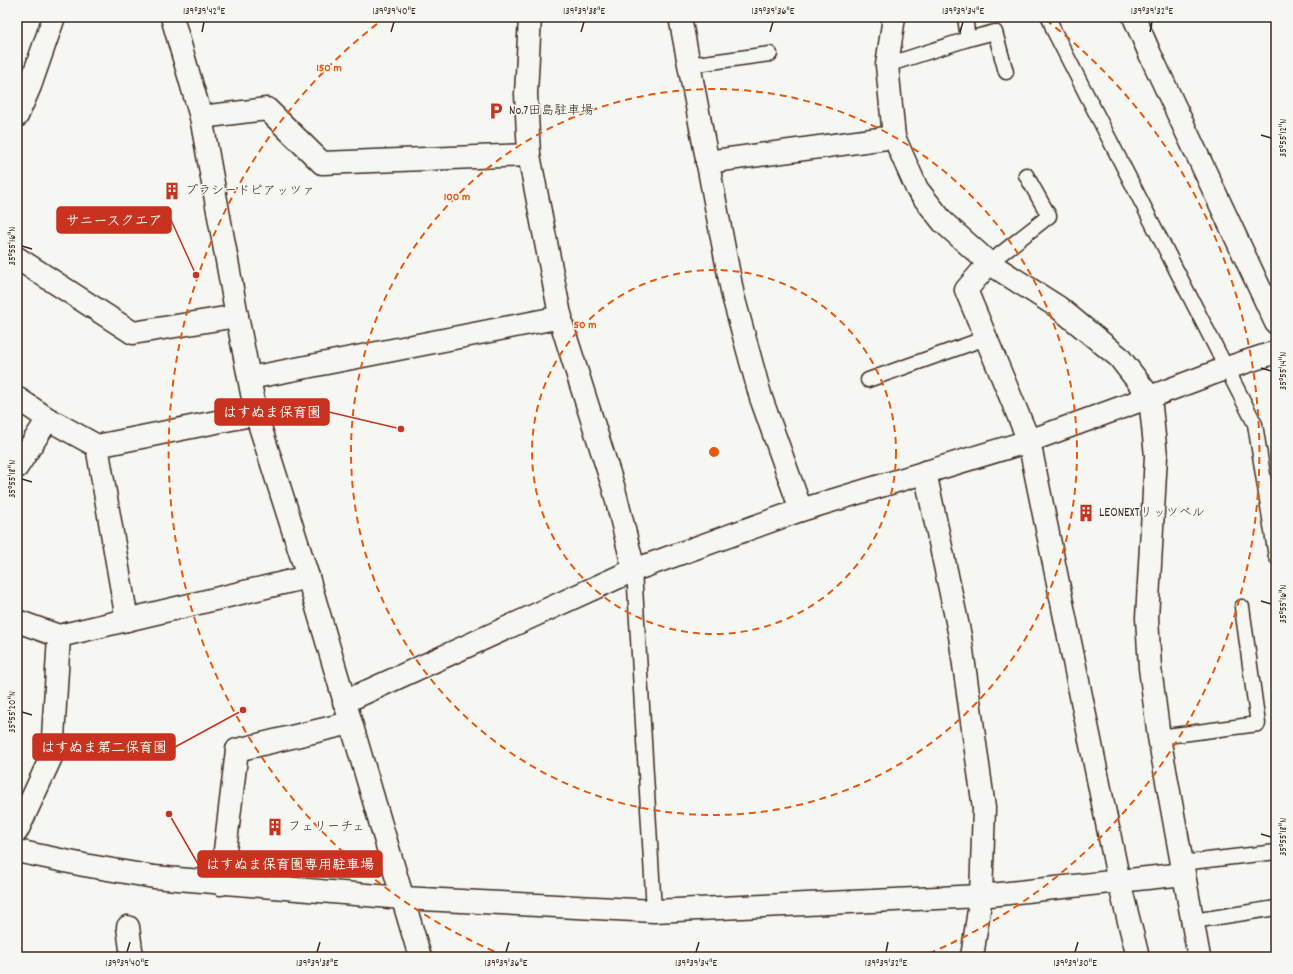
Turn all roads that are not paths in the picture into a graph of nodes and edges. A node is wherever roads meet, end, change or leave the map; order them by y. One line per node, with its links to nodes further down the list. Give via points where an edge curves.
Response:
1 (54, 17): 14 (street)
2 (172, 17): 15 (street)
3 (530, 17): 17 (street, via 526,94)
4 (680, 17): 11 (street)
5 (894, 17): 12 (street)
6 (966, 17): 9 (lane)
7 (1049, 17): 27 (lane)
8 (1134, 17): 24 (street)
9 (968, 39): 12 (lane); 13 (lane, via 995,32)
10 (770, 54): 11 (lane)
11 (690, 65): 18 (street)
12 (887, 65): 16 (street)
13 (1006, 72)
14 (17, 116)
15 (201, 117): 17 (street, via 267,109 322,163); 22 (street)
16 (894, 137): 18 (street); 21 (street, via 917,190 943,222)
17 (529, 155): 23 (street)
18 (707, 162): 38 (street, via 735,303 761,398)
19 (1026, 175): 21 (lane, via 1049,216)
20 (17, 258): 22 (street, via 133,333)
21 (989, 263): 25 (street, via 966,290); 30 (street, via 1058,307 1119,357)
22 (237, 316): 28 (street)
23 (561, 317): 28 (street); 40 (street, via 614,488)
24 (1276, 323)
25 (986, 338): 29 (lane); 34 (street)
26 (1276, 352): 27 (street)
27 (1227, 368): 30 (street); 39 (lane, via 1255,424)
28 (250, 378): 32 (street)
29 (868, 380)
30 (1150, 397): 34 (street); 47 (street, via 1156,456 1146,618)
31 (17, 398): 33 (street)
32 (256, 414): 35 (street); 41 (street)
33 (48, 419): 35 (street); 36 (street)
34 (1029, 441): 37 (street); 52 (street)
35 (97, 446): 43 (street)
36 (17, 467)
37 (925, 472): 38 (street); 54 (street, via 960,636 984,808)
38 (801, 510): 40 (street)
39 (1276, 557)
40 (634, 570): 46 (street); 57 (lane)
41 (308, 577): 43 (street); 46 (street)
42 (1242, 607): 47 (lane, via 1258,724)
43 (127, 620): 45 (street)
44 (17, 621): 45 (street)
45 (59, 636): 48 (street, via 52,755)
46 (347, 712): 53 (street, via 237,750); 55 (street)
47 (1158, 737): 51 (street)
48 (17, 831)
49 (17, 851): 53 (street, via 154,877)
50 (1276, 852): 51 (lane)
51 (1183, 869): 52 (street); 58 (street)
52 (1119, 882): 54 (street); 63 (street)
53 (221, 884): 55 (street)
54 (981, 896): 57 (street); 62 (street)
55 (402, 898): 57 (street); 61 (street)
56 (1276, 908): 58 (lane)
57 (654, 911)
58 (1192, 921): 64 (street)
59 (128, 927): 60 (street)
60 (132, 957)
61 (420, 957)
62 (972, 957)
63 (1138, 957)
64 (1199, 957)

